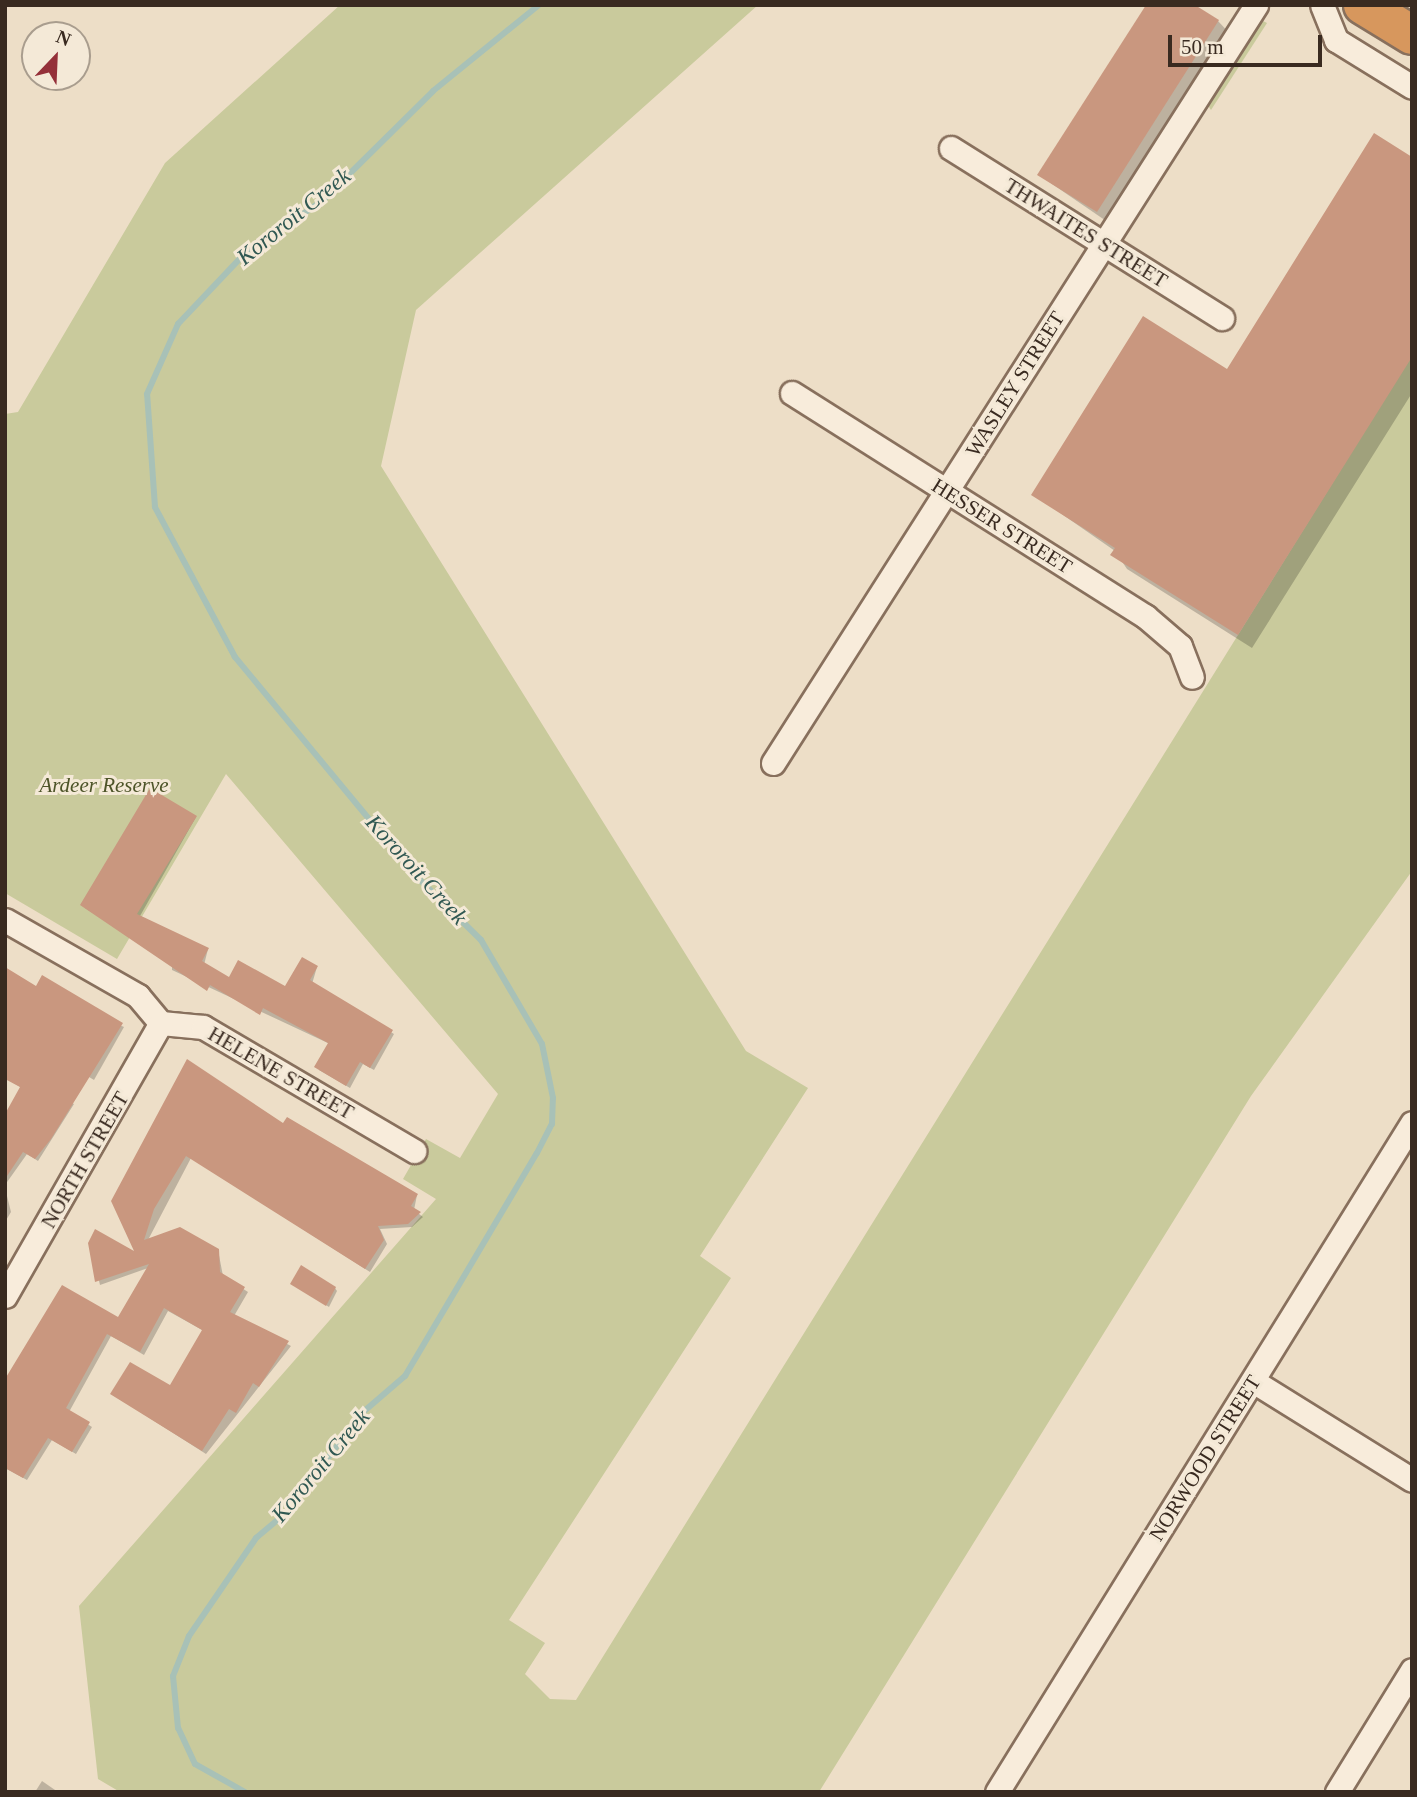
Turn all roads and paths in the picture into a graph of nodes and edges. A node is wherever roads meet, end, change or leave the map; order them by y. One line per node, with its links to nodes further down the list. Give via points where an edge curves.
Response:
1 (1256, 5): 7 (street, WASLEY STREET)
2 (1322, 5): 5 (street, via 1336,40)
3 (1363, 5): 4 (highway)
4 (1412, 35)
5 (1412, 87)
6 (951, 148): 7 (street, THWAITES STREET)
7 (1104, 244): 8 (street, THWAITES STREET); 10 (street, WASLEY STREET)
8 (1222, 318)
9 (792, 393): 10 (street, HESSER STREET)
10 (947, 491): 11 (street, HESSER STREET, via 1170,635); 12 (street, WASLEY STREET)
11 (1192, 677)
12 (773, 763)
13 (5, 920): 14 (street, via 138,996)
14 (161, 1023): 16 (street, HELENE STREET, via 203,1027); 17 (street, NORTH STREET)
15 (1408, 1138): 19 (street, NORWOOD STREET)
16 (414, 1152)
17 (14, 1261): 18 (street, NORTH STREET)
18 (5, 1297)
19 (1253, 1381): 20 (street); 22 (street, NORWOOD STREET)
20 (1412, 1480)
21 (1412, 1670): 23 (street)
22 (1005, 1789)
23 (1337, 1792)

